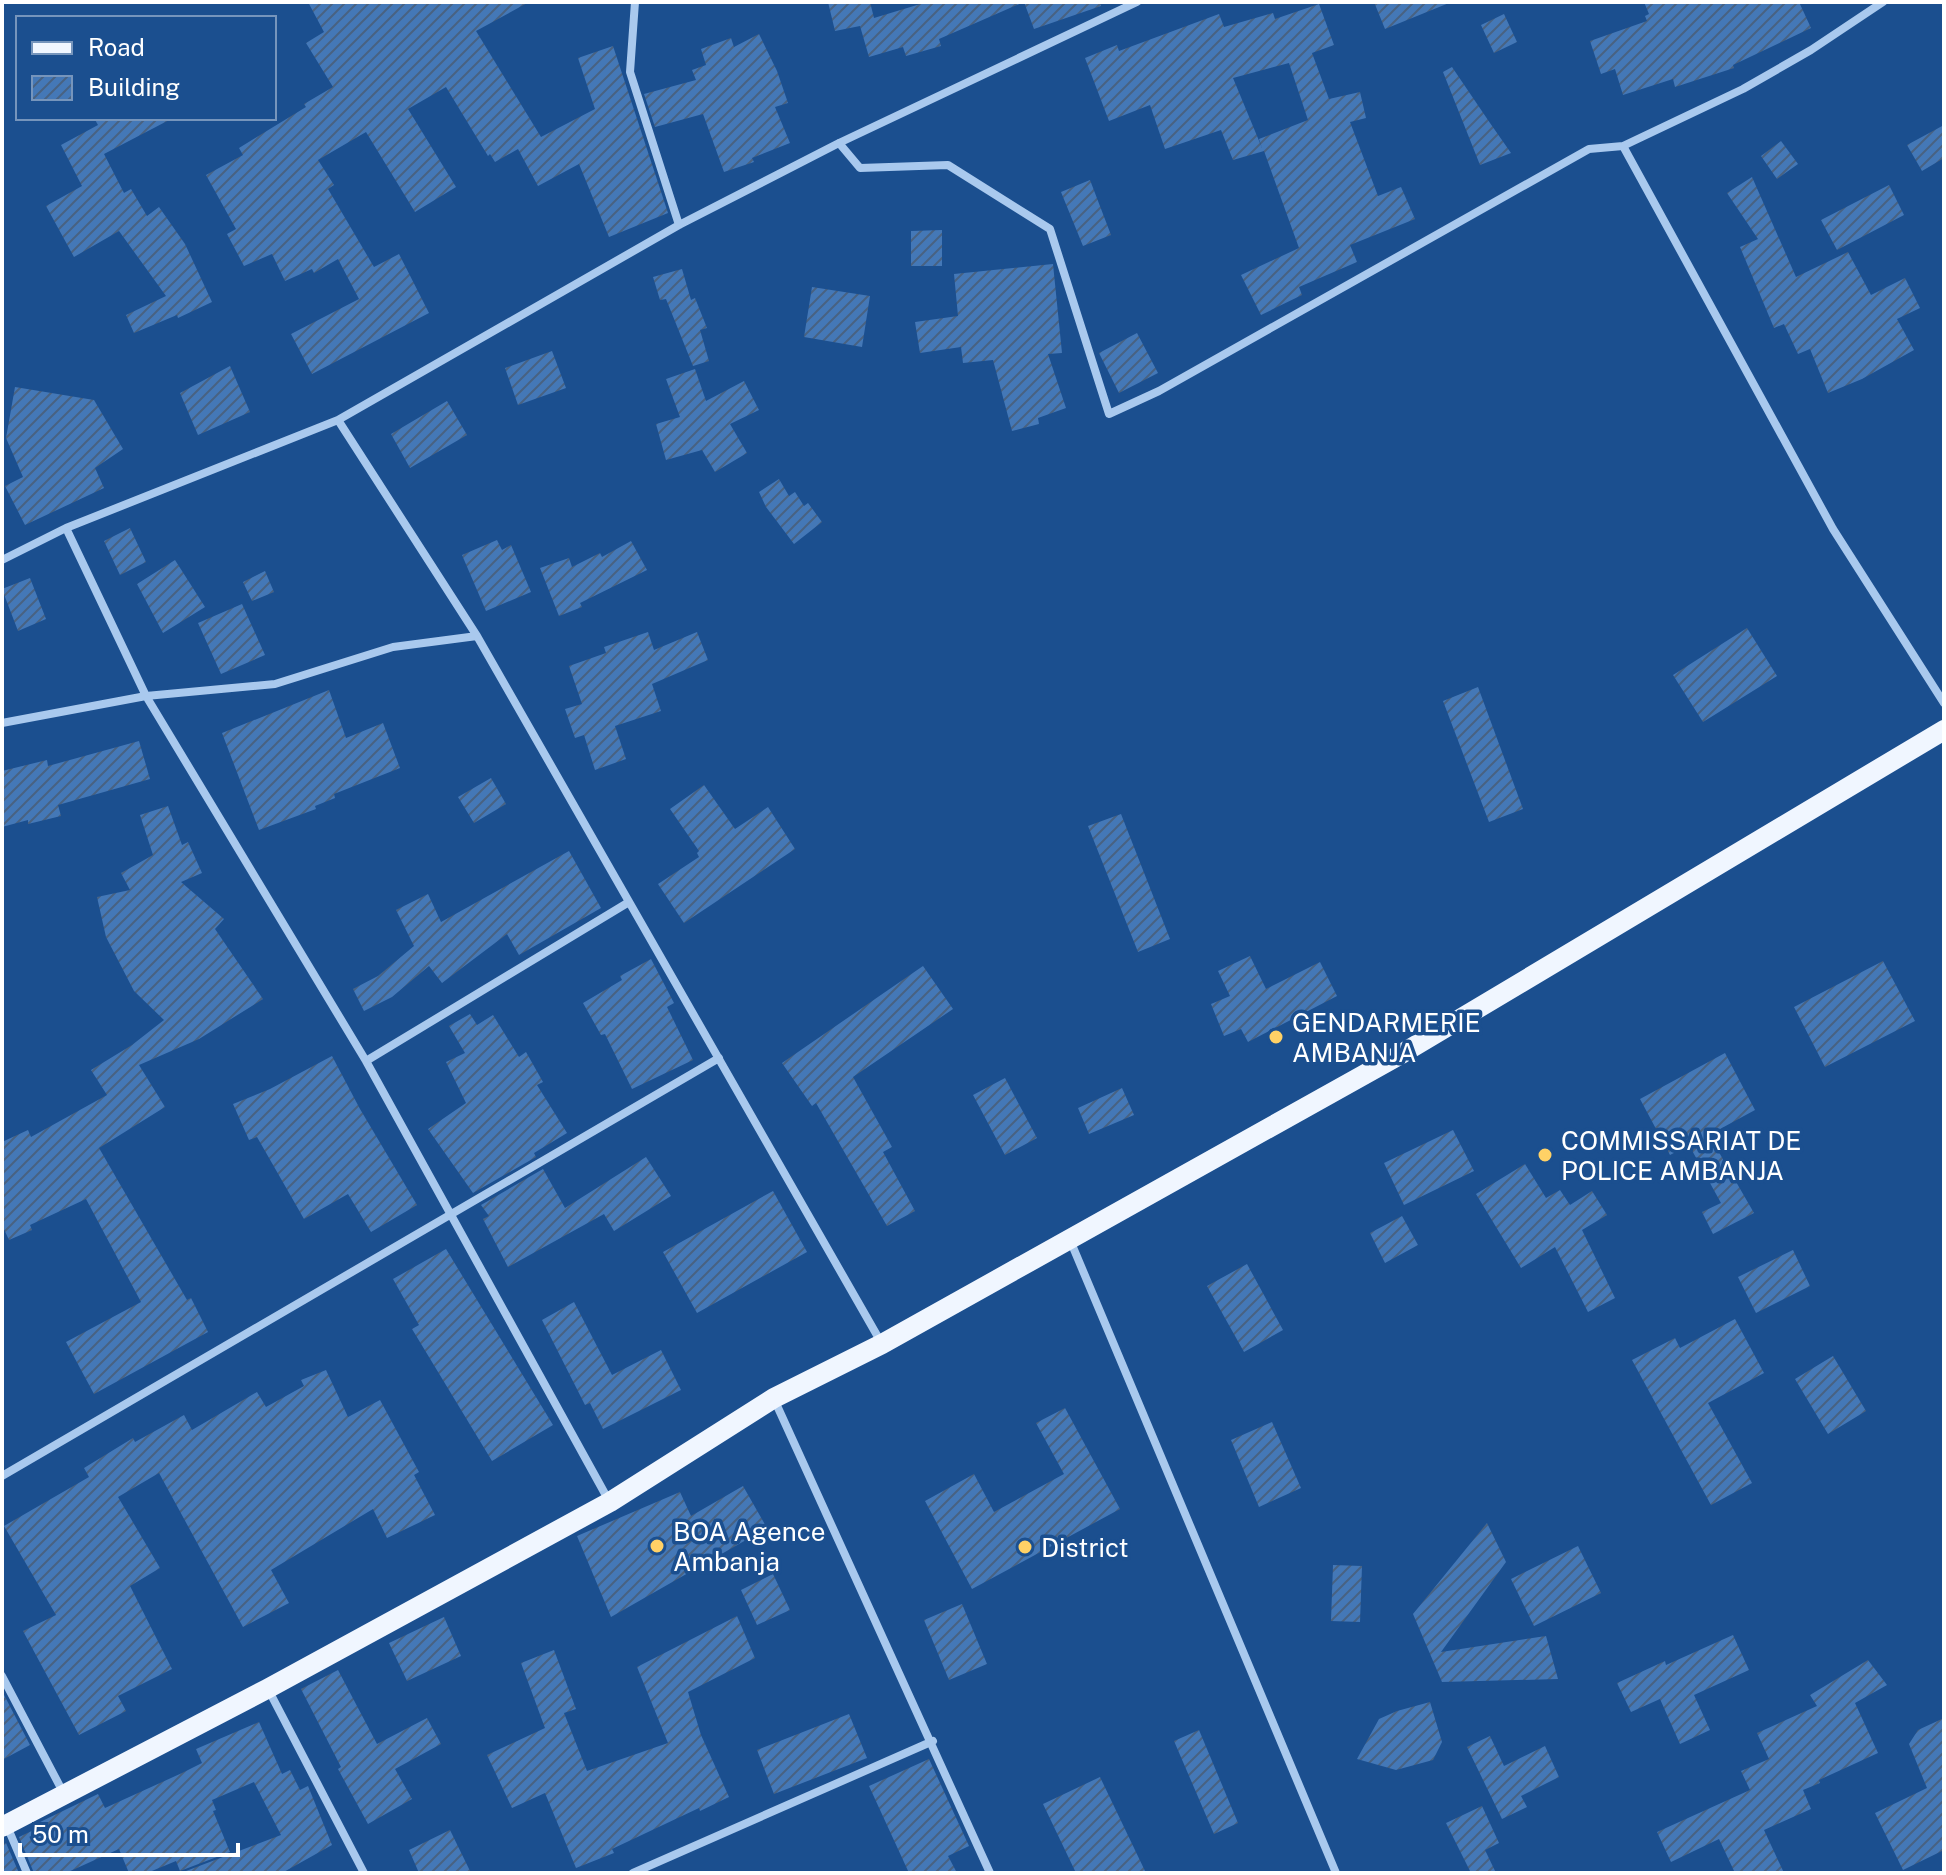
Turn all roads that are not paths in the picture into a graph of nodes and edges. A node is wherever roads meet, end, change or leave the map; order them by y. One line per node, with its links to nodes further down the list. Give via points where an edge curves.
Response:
1 (635, 2): 6 (street, via 630,72)
2 (1137, 2): 4 (street)
3 (1883, 2): 5 (street, via 1743,89)
4 (839, 143): 5 (street, via 860,168 948,165 1050,229 1109,414 1159,391 1589,149); 6 (street)
5 (1623, 146): 12 (street, via 1833,529)
6 (679, 225): 7 (street)
7 (338, 420): 8 (street); 10 (street)
8 (66, 528): 9 (street); 11 (street)
9 (2, 560)
10 (477, 636): 11 (street, via 393,647 275,684); 15 (street)
11 (146, 696): 13 (street); 17 (street)
12 (1944, 703)
13 (2, 723)
14 (1944, 730): 19 (main road, via 1403,1053)
15 (629, 902): 16 (street); 17 (street)
16 (719, 1058): 18 (street); 20 (street)
17 (366, 1061): 18 (street)
18 (449, 1216): 22 (street); 23 (street)
19 (1070, 1239): 20 (main road); 29 (street)
20 (882, 1344): 21 (main road)
21 (774, 1398): 23 (main road); 26 (street)
22 (2, 1476)
23 (610, 1502): 25 (main road)
24 (2, 1676): 27 (street)
25 (267, 1689): 27 (main road); 31 (street)
26 (933, 1741): 32 (street); 33 (street)
27 (64, 1794): 28 (main road)
28 (4, 1826): 30 (street)
29 (1332, 1872)
30 (27, 1873)
31 (364, 1873)
32 (633, 1873)
33 (990, 1873)

